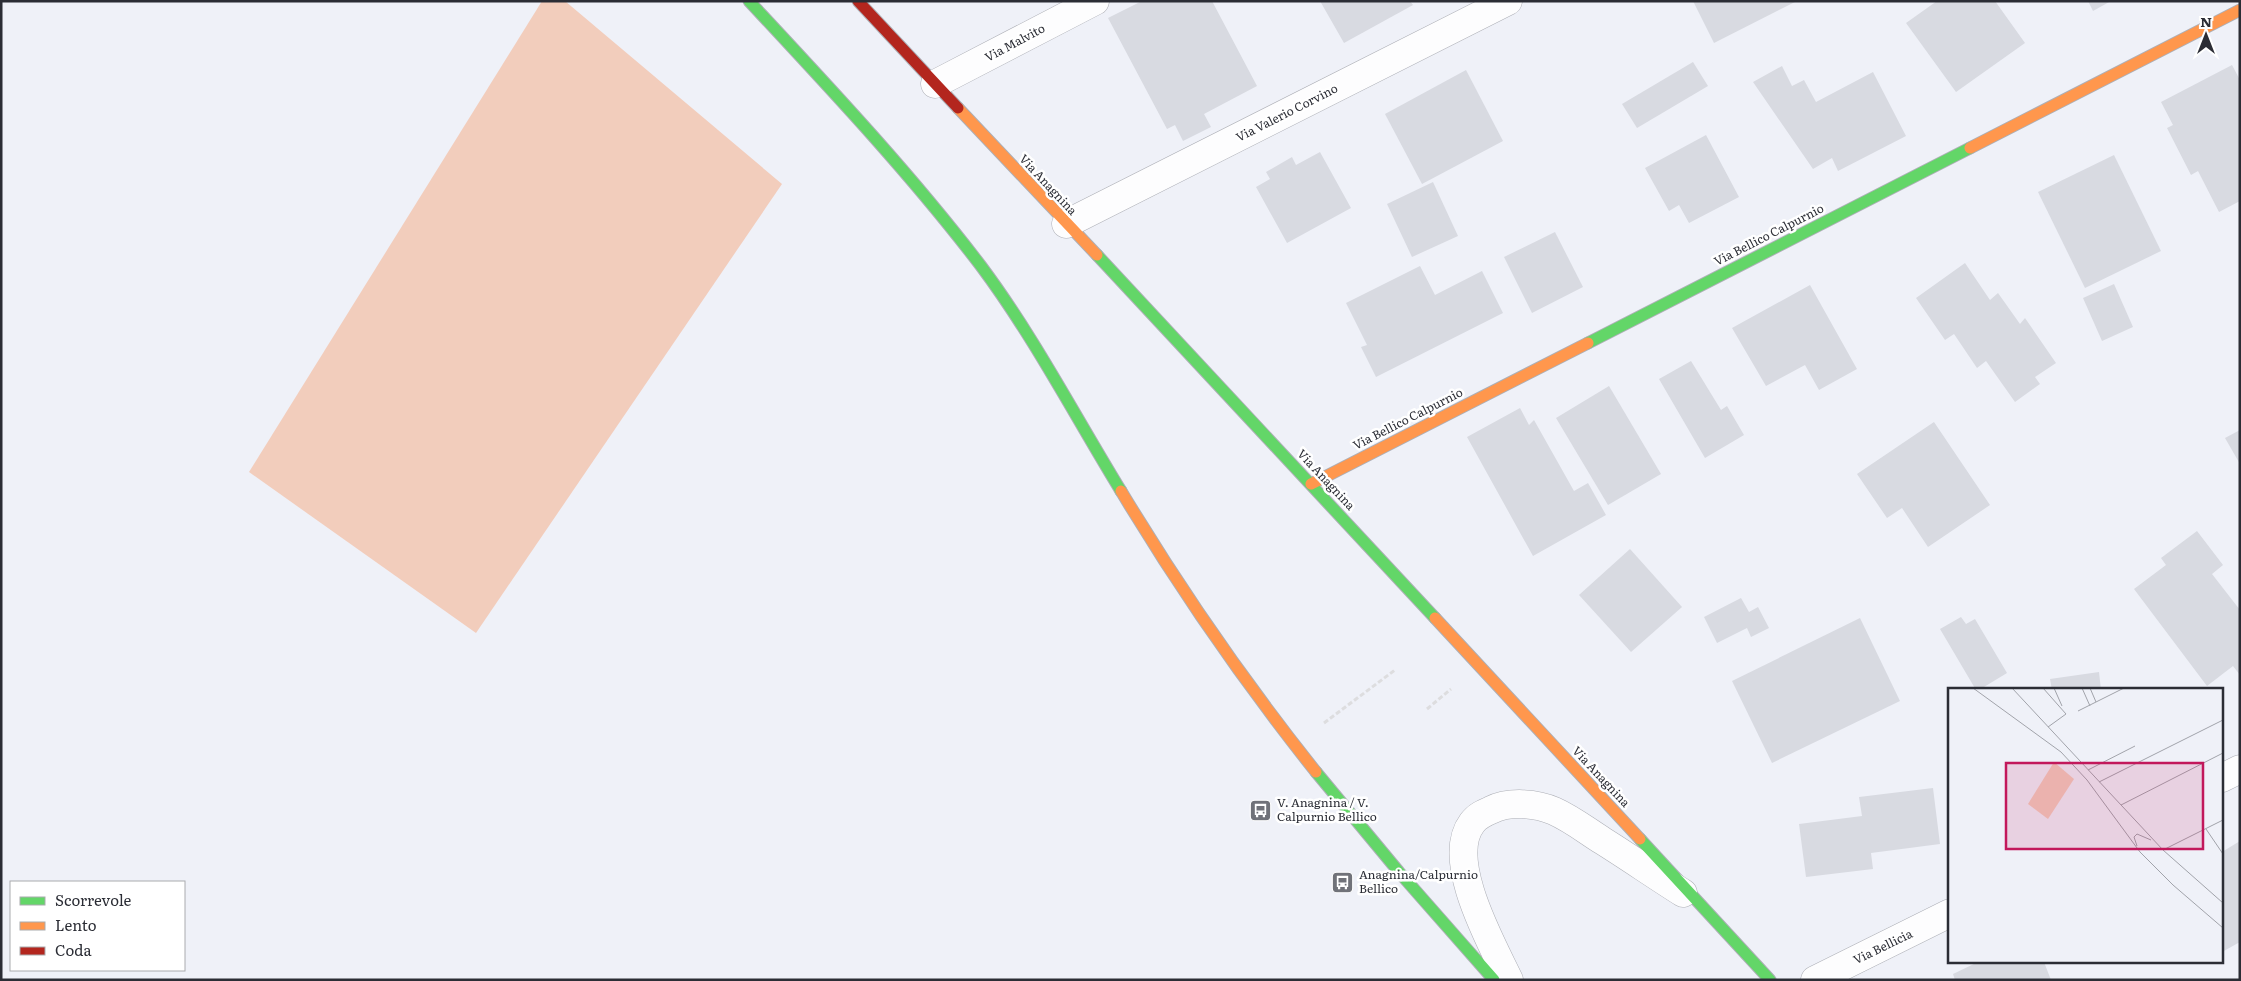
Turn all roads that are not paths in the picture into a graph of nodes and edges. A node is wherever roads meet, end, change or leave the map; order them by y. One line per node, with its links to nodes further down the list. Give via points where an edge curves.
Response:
1 (749, 1): 13 (main road, via 924,195 981,267 1010,308 1157,548 1248,684 1394,868)
2 (858, 1): 6 (main road, Via Anagnina)
3 (1094, 1): 6 (street, Via Malvito)
4 (1508, 1): 7 (street, Via Valerio Corvino)
5 (2240, 10): 8 (main road, Via Bellico Calpurnio)
6 (936, 84): 7 (main road, Via Anagnina)
7 (1066, 224): 8 (main road, Via Anagnina)
8 (1311, 484): 11 (main road, Via Anagnina)
9 (2240, 770): 10 (street)
10 (2224, 777)
11 (1703, 906): 14 (street, via 1553,810 1519,804 1494,808 1472,823 1466,834 1464,861 1478,911); 15 (main road, Via Anagnina)
12 (1948, 914): 16 (street, Via Bellicia)
13 (1494, 980)
14 (1509, 980)
15 (1770, 980)
16 (1815, 980)

